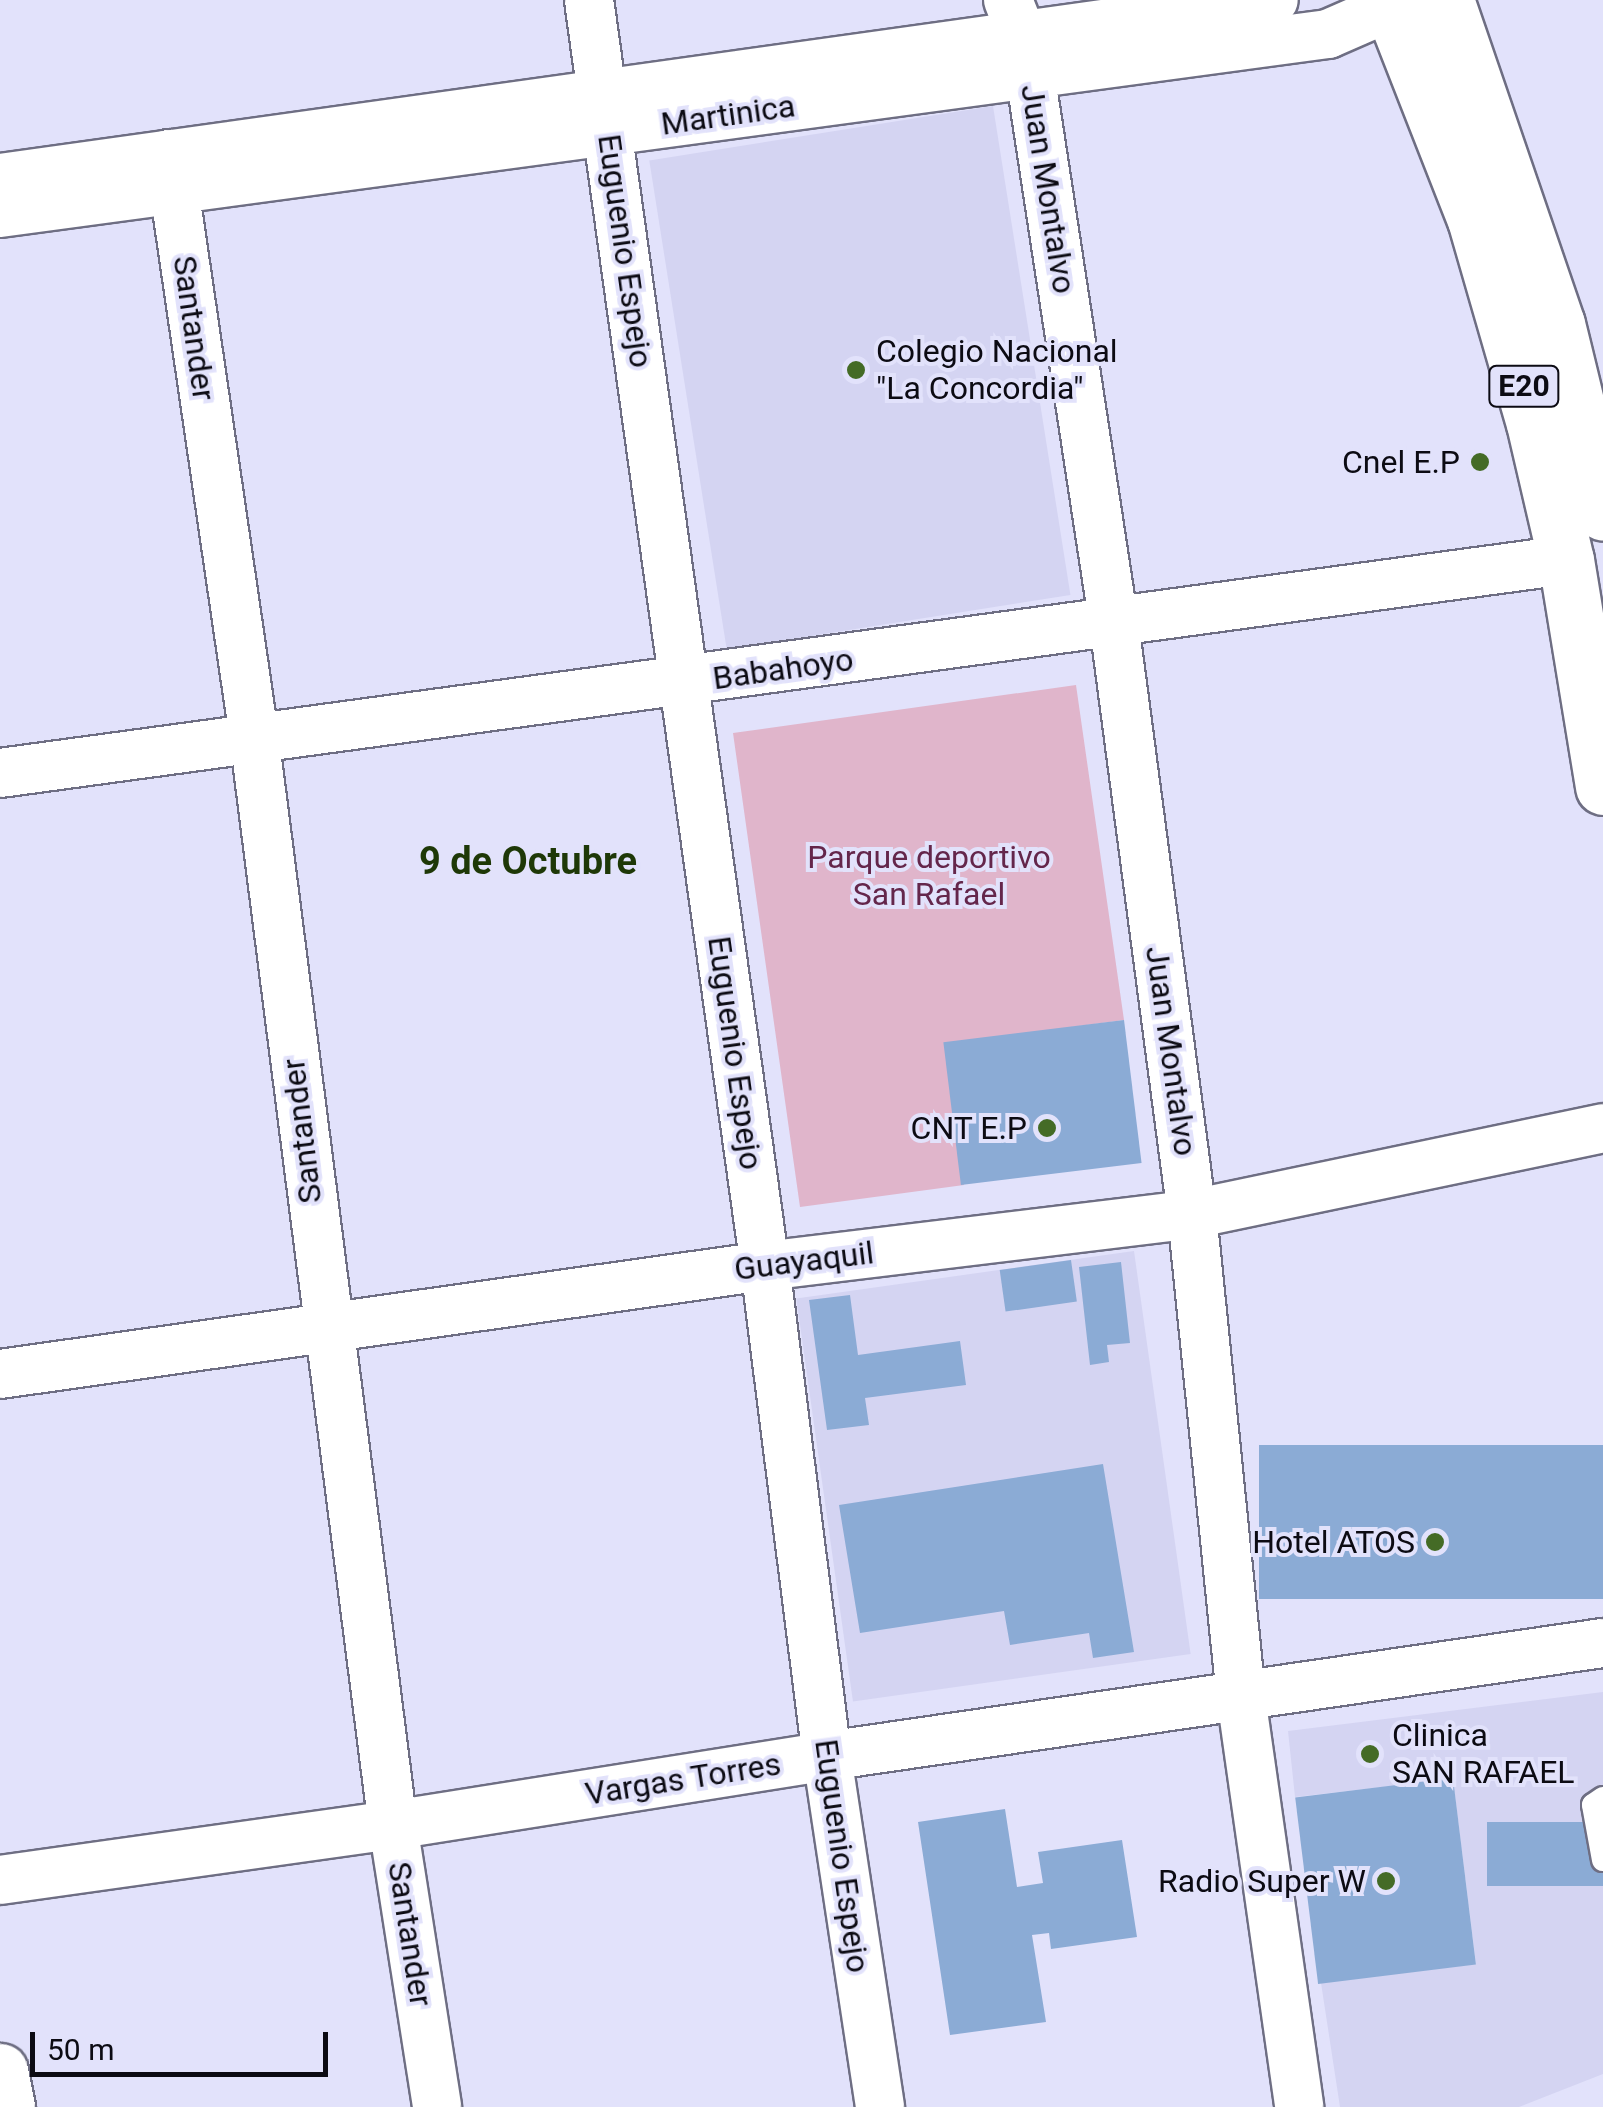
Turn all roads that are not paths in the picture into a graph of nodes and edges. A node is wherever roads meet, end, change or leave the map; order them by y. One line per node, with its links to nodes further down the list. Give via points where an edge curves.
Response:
1 (589, 0): 6 (street, Euguenio Espejo)
2 (1274, 0): 5 (street, Martinica)
3 (1446, 0): 10 (main road, E20, via 1557,324)
4 (1388, 1): 5 (street, Martinica, via 1328,34); 11 (main road, E20, via 1475,219)
5 (1021, 37): 6 (street, Martinica); 12 (street, Juan Montalvo)
6 (605, 113): 7 (street, Martinica); 13 (street, Euguenio Espejo)
7 (172, 172): 8 (street, Martinica); 9 (street, Martinica); 14 (street, Santander)
8 (0, 178)
9 (0, 213)
10 (1603, 512)
11 (1566, 560): 12 (street, Babahoyo); 16 (main road, E20)
12 (1114, 624): 13 (street, Babahoyo); 18 (street, Juan Montalvo)
13 (684, 683): 14 (street, Babahoyo); 19 (street, Euguenio Espejo)
14 (254, 736): 15 (street, Babahoyo); 20 (street, Santander)
15 (0, 774)
16 (1603, 788)
17 (1603, 1128): 18 (street, Guayaquil)
18 (1192, 1214): 19 (street, Guayaquil); 23 (street, Juan Montalvo)
19 (765, 1266): 20 (street, Guayaquil); 24 (street, Euguenio Espejo)
20 (326, 1325): 21 (street, Guayaquil); 26 (street, Santander)
21 (0, 1374)
22 (1603, 1643): 23 (street, Vargas Torres)
23 (1241, 1697): 24 (street, Vargas Torres); 33 (street, Juan Montalvo)
24 (827, 1756): 26 (street, Vargas Torres); 32 (street, Euguenio Espejo)
25 (1603, 1798): 27 (lane, via 1593,1805)
26 (393, 1826): 28 (street, Vargas Torres); 31 (street, Santander)
27 (1603, 1860)
28 (0, 1880)
29 (0, 2071): 30 (main road)
30 (7, 2107)
31 (438, 2107)
32 (880, 2107)
33 (1299, 2107)

